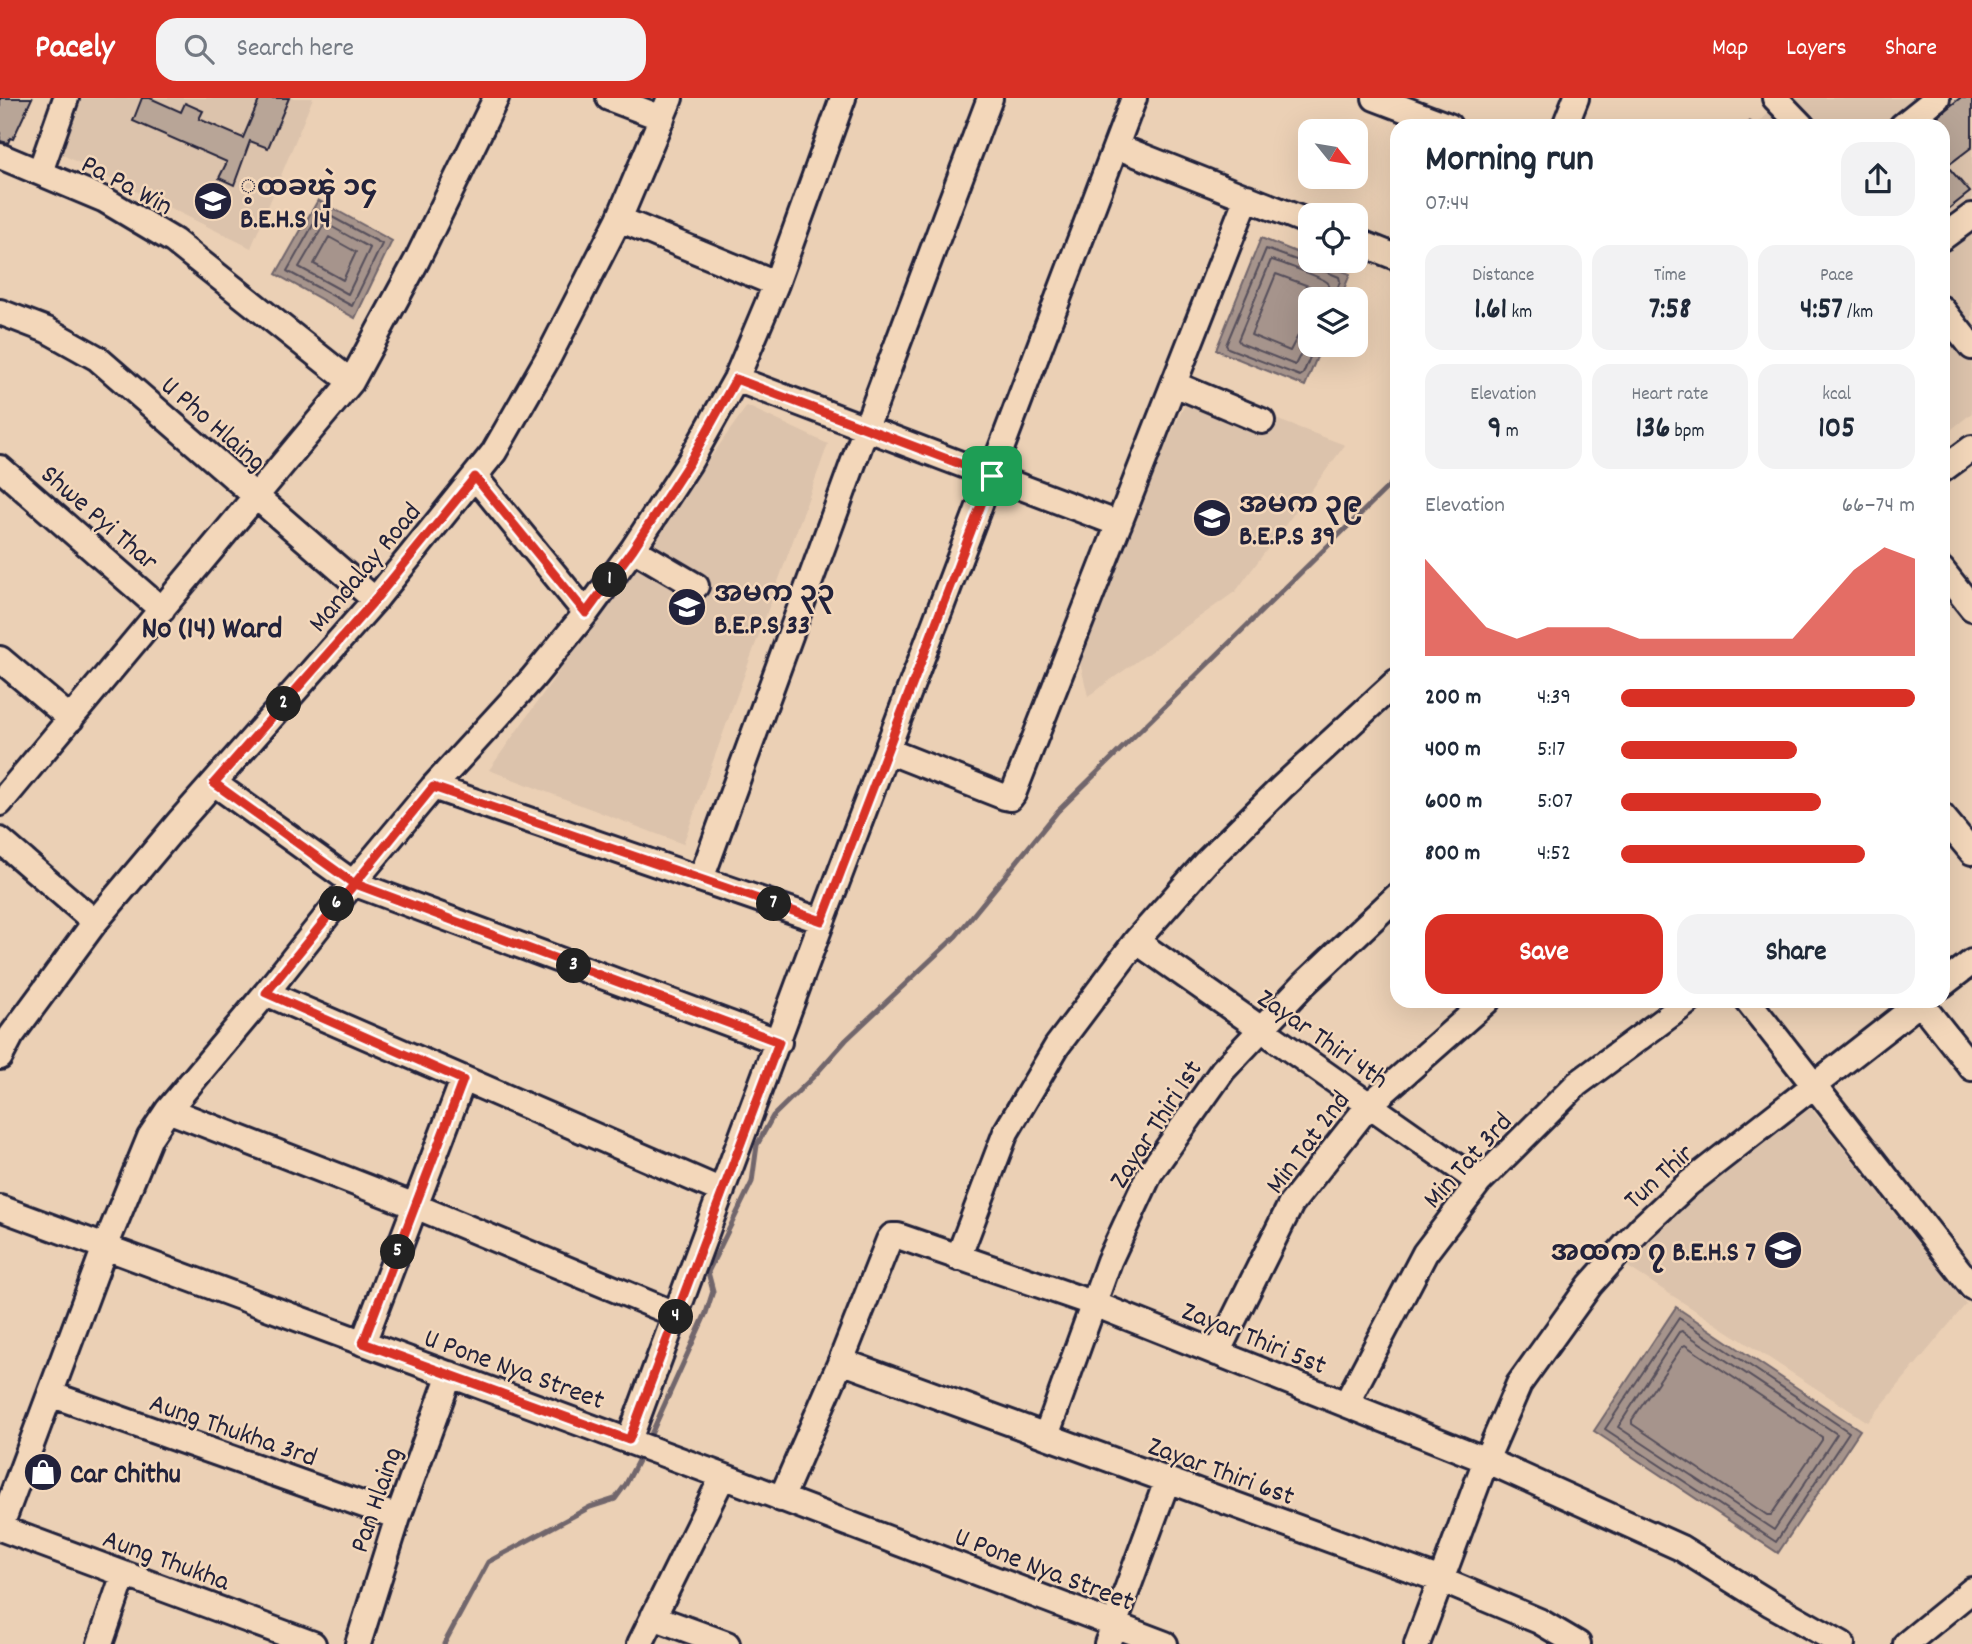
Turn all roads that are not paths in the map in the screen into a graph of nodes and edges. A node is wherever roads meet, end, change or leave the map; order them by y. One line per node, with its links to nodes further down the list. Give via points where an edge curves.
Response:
1 (66, 98): 18 (street)
2 (496, 98): 31 (street)
3 (610, 98): 11 (street)
4 (844, 98): 26 (street)
5 (990, 98): 34 (street)
6 (1134, 98): 16 (street)
7 (1375, 98): 12 (street)
8 (1576, 98): 13 (street)
9 (1775, 98): 14 (street)
10 (1937, 98): 15 (street)
11 (666, 108): 22 (street, Mandalay Road)
12 (1430, 119)
13 (1568, 119)
14 (1795, 119)
15 (1911, 119)
16 (1116, 146): 19 (street); 38 (street)
17 (0, 156): 18 (street, Pa Pa Win)
18 (40, 172): 31 (street, Pa Pa Win, via 105,200 174,241)
19 (1247, 197): 21 (street); 32 (street)
20 (1972, 216): 23 (street)
21 (1298, 218)
22 (619, 219): 26 (street); 39 (street, Mandalay Road, via 549,356)
23 (1950, 232)
24 (1368, 246): 25 (street)
25 (1390, 255)
26 (776, 284): 30 (street)
27 (0, 312): 40 (street, U Pho Hlaing, via 47,330 97,358)
28 (1950, 319): 29 (street)
29 (1972, 347)
30 (736, 379): 34 (street); 42 (street)
31 (351, 382): 40 (street)
32 (1174, 384): 33 (street); 41 (street)
33 (1262, 421)
34 (866, 428): 38 (street); 59 (street)
35 (1972, 447): 36 (street)
36 (1950, 464)
37 (0, 468): 47 (street, Shwe Pyi Thar)
38 (992, 476): 41 (street); 52 (street)
39 (475, 477): 45 (street, Mandalay Road); 48 (street)
40 (255, 498): 45 (street, U Pho Hlaing); 47 (street)
41 (1119, 524): 52 (street, via 1010,798)
42 (633, 549): 44 (street); 48 (street)
43 (1950, 580): 46 (street)
44 (696, 586)
45 (375, 600): 53 (street, Mandalay Road)
46 (1972, 608)
47 (162, 610): 51 (street)
48 (586, 613): 54 (street)
49 (0, 659): 51 (street)
50 (1390, 688): 64 (street, via 1206,862)
51 (71, 719): 55 (street)
52 (888, 751): 62 (street)
53 (214, 783): 60 (street); 63 (street, Mandalay Road)
54 (433, 787): 59 (street); 60 (street)
55 (0, 803)
56 (1950, 826): 58 (street)
57 (0, 840): 63 (street)
58 (1972, 852)
59 (701, 879): 62 (street)
60 (353, 883): 67 (street); 74 (street)
61 (1390, 903): 73 (street, Zayar Thiri 1st)
62 (822, 921): 74 (street)
63 (95, 922): 75 (street, Mandalay Road)
64 (1136, 941): 73 (street, Zayar Thiri 4th); 86 (street, via 1056,1046 1006,1132)
65 (1972, 962): 66 (street)
66 (1950, 979)
67 (266, 993): 77 (street); 80 (street)
68 (1479, 1008): 79 (street, Min Tat 2nd)
69 (1680, 1008): 81 (street, Min Tat 3rd, via 1577,1084)
70 (1754, 1008): 78 (street)
71 (1913, 1008): 78 (street, Tun Thir)
72 (1926, 1008): 76 (street)
73 (1261, 1030): 79 (street, Zayar Thiri 4th); 88 (street, Zayar Thiri 1st, via 1223,1070 1150,1173)
74 (779, 1042): 82 (street)
75 (0, 1057)
76 (1972, 1068)
77 (463, 1080): 82 (street); 83 (street)
78 (1814, 1085): 87 (street); 98 (street, Tun Thir, via 1688,1184 1590,1284 1519,1384)
79 (1369, 1105): 81 (street, Zayar Thiri 4th); 91 (street, Min Tat 2nd, via 1291,1204)
80 (168, 1110): 83 (street); 85 (street, via 150,1137)
81 (1479, 1182): 95 (street, Min Tat 3rd, via 1425,1253)
82 (722, 1191): 89 (street)
83 (415, 1206): 89 (street); 90 (street)
84 (0, 1208): 85 (street, U Pone Nya Street)
85 (105, 1247): 90 (street, U Pone Nya Street); 94 (street)
86 (958, 1258): 88 (street, Zayar Thiri 5st); 92 (street, Zayar Thiri 5st, via 892,1236)
87 (1972, 1287)
88 (1092, 1303): 91 (street, Zayar Thiri 5st); 96 (street, Zayar Thiri 1st)
89 (677, 1315): 97 (street)
90 (363, 1343): 93 (street, U Pone Nya Street)
91 (1217, 1353): 95 (street, Zayar Thiri 5st)
92 (841, 1361): 96 (street, Zayar Thiri 6st); 101 (street, Zayar Thiri 5st)
93 (450, 1374): 97 (street, U Pone Nya Street); 102 (street, Pan Hlaing)
94 (50, 1394): 102 (street, Aung Thukha 3rd); 103 (street)
95 (1346, 1404): 98 (street, Zayar Thiri 5st)
96 (1046, 1436): 100 (street, Zayar Thiri 6st)
97 (629, 1440): 99 (street, U Pone Nya Street)
98 (1486, 1460): 105 (street, Tun Thir); 118 (street, Zayar Thiri 5st, via 1681,1548)
99 (723, 1476): 101 (street, U Pone Nya Street); 107 (street)
100 (1167, 1481): 105 (street, Zayar Thiri 6st); 109 (street)
101 (780, 1499): 109 (street, U Pone Nya Street)
102 (398, 1517): 112 (street, Pan Hlaing)
103 (0, 1528): 104 (street, Aung Thukha)
104 (124, 1574): 108 (street, Aung Thukha); 110 (street)
105 (1441, 1580): 116 (street, Tun Thir); 117 (street, Zayar Thiri 6st, via 1539,1621)
106 (1972, 1590): 119 (street)
107 (653, 1617): 113 (street); 114 (street)
108 (252, 1633): 111 (street, Aung Thukha)
109 (1110, 1634): 115 (street, U Pone Nya Street)
110 (100, 1644)
111 (313, 1644)
112 (358, 1644)
113 (640, 1644)
114 (727, 1644)
115 (1165, 1644)
116 (1417, 1644)
117 (1578, 1644)
118 (1842, 1644)
119 (1906, 1644)

